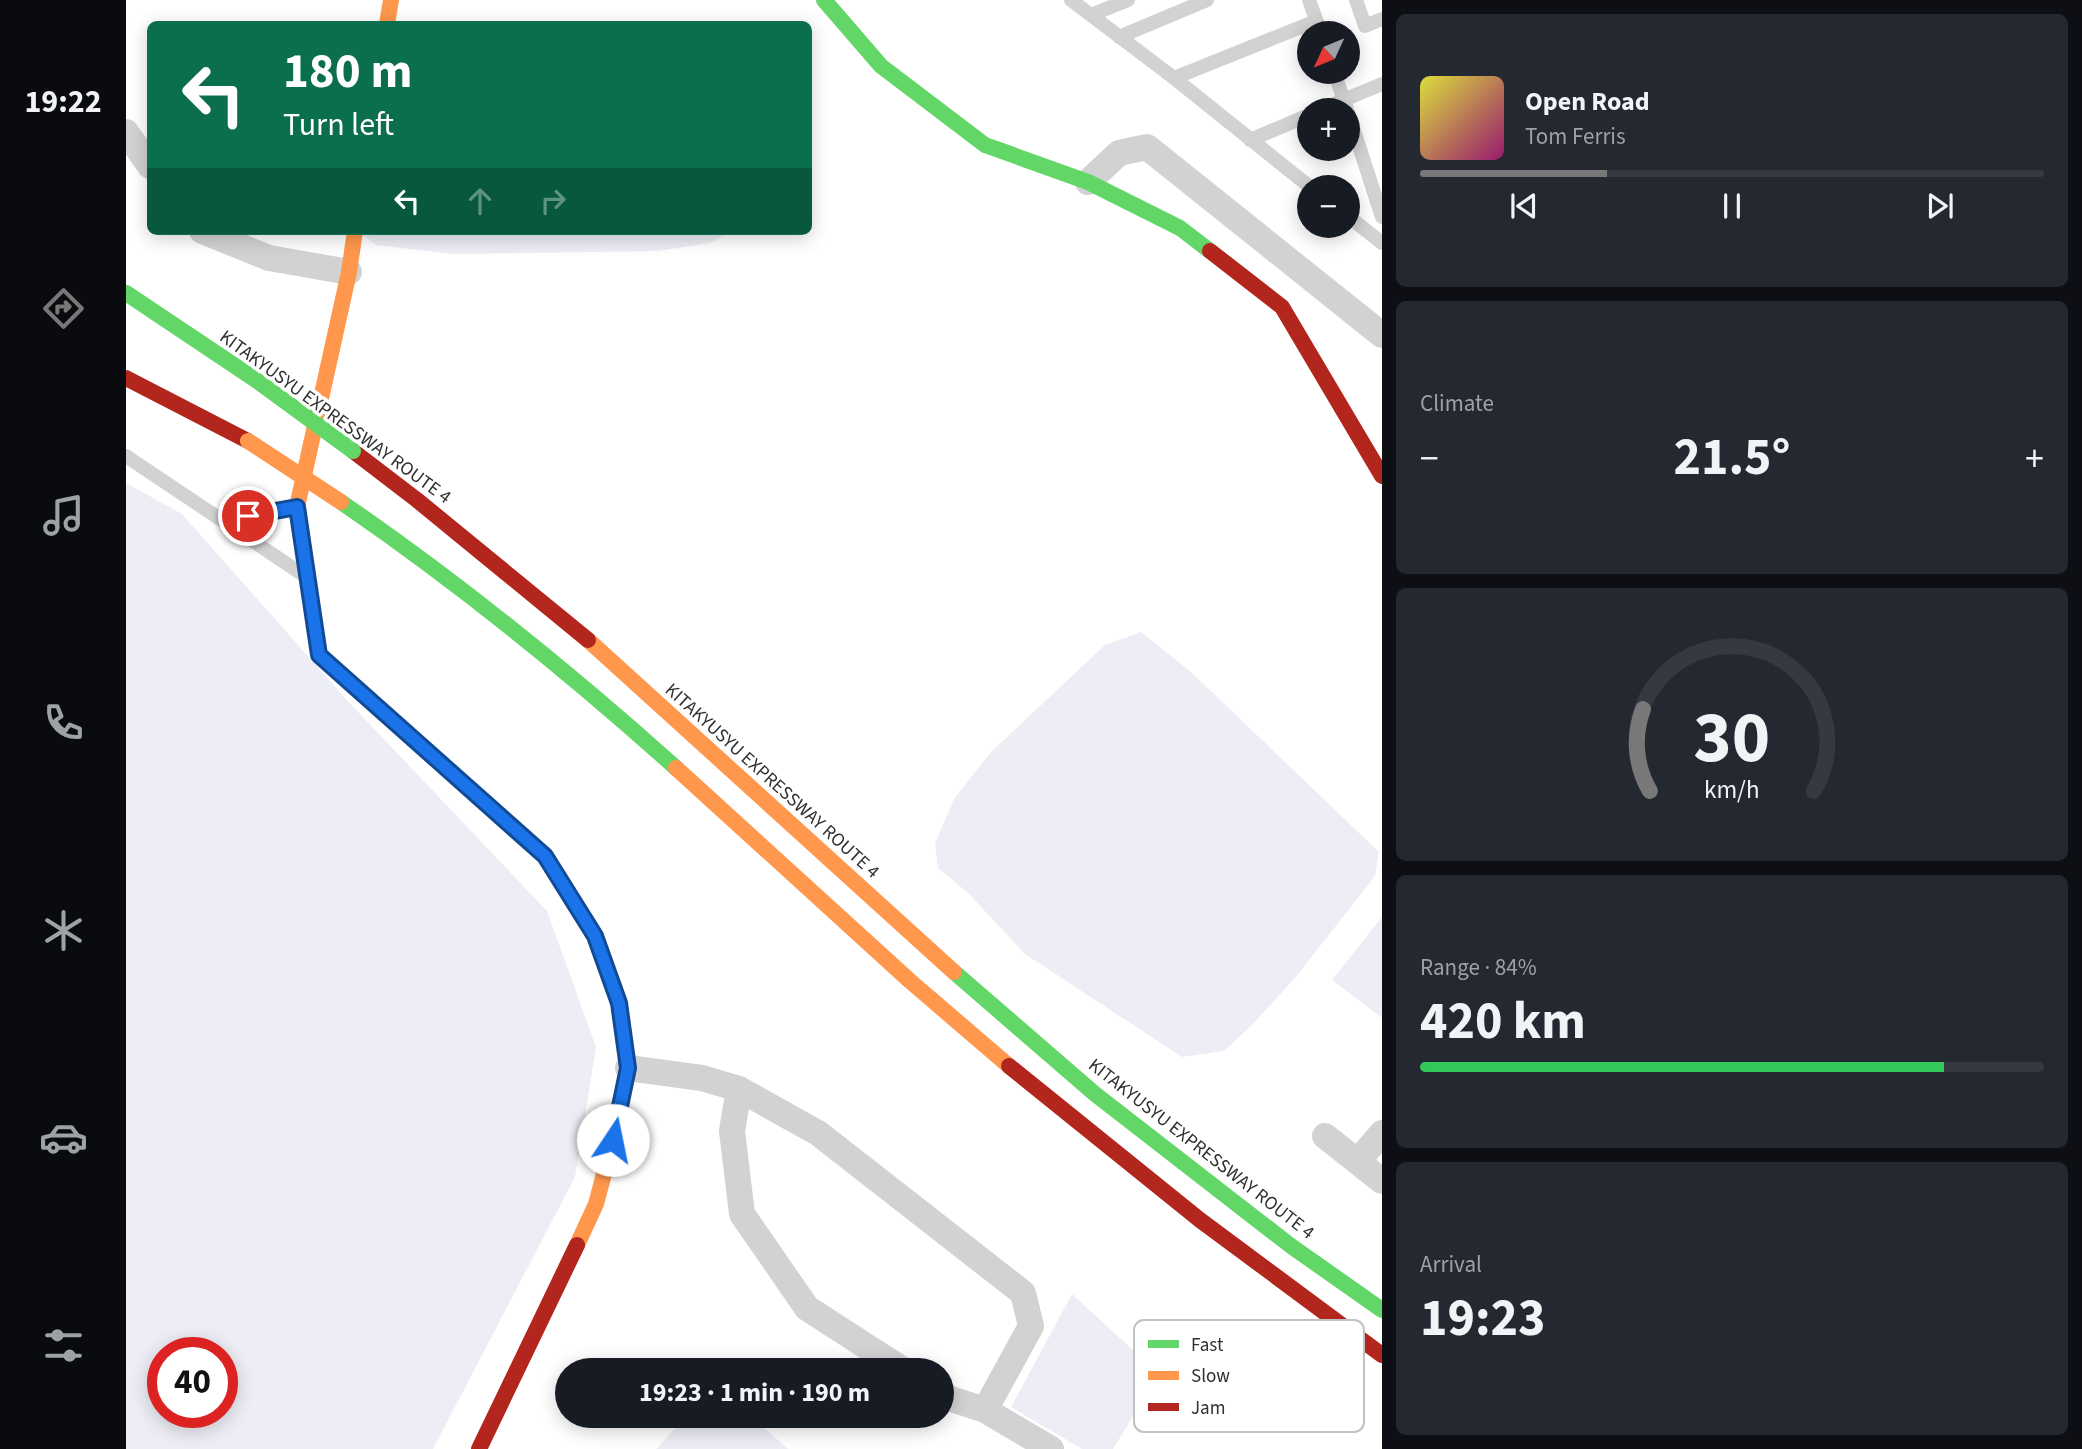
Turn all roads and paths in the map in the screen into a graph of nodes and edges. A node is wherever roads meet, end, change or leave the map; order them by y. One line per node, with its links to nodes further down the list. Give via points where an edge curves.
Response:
1 (391, 0): 10 (main road)
2 (824, 0): 23 (main road, via 881,66 985,145)
3 (1071, 0): 8 (lane)
4 (1128, 0): 8 (lane)
5 (1206, 0): 13 (lane)
6 (1310, 0): 11 (lane)
7 (1356, 0): 9 (lane, via 1365,26)
8 (1091, 15): 13 (lane)
9 (1382, 19)
10 (388, 21)
11 (1316, 21)
12 (1297, 34): 14 (lane)
13 (1119, 37): 14 (lane)
14 (1174, 78): 19 (lane)
15 (1382, 84): 16 (lane)
16 (1360, 98)
17 (1297, 120): 19 (lane)
18 (126, 132): 21 (street)
19 (1250, 140): 22 (lane)
20 (1360, 150): 24 (lane)
21 (147, 162)
22 (1297, 177)
23 (1088, 182): 31 (street, via 1119,153 1147,147); 34 (main road, via 1180,229 1282,307)
24 (1382, 217)
25 (1360, 226): 28 (lane)
26 (212, 235): 29 (street, via 269,258)
27 (354, 235): 29 (main road)
28 (1382, 243)
29 (349, 272): 35 (main road)
30 (126, 293): 44 (main road, KITAKYUSYU EXPRESSWAY ROUTE 4, bridge, via 256,380 456,532 591,643 931,952 1095,1094 1292,1247)
31 (1382, 335)
32 (126, 378): 45 (main road, bridge, via 248,441 473,596 566,672 1074,1123)
33 (126, 456): 36 (lane)
34 (1382, 476)
35 (297, 507): 36 (lane); 37 (main road)
36 (225, 521): 37 (lane)
37 (306, 577): 38 (main road, via 319,655 545,856 595,936 619,1003)
38 (628, 1068): 39 (street, via 702,1078); 51 (main road, via 596,1204)
39 (739, 1089): 48 (street, via 732,1131 742,1214 807,1308); 50 (street, via 818,1133 1023,1293 1031,1326)
40 (1382, 1133): 42 (street)
41 (1325, 1136): 42 (street)
42 (1358, 1161): 43 (street)
43 (1382, 1181)
44 (1382, 1310)
45 (1333, 1320)
46 (1364, 1342): 47 (main road, bridge)
47 (1382, 1355)
48 (884, 1358)
49 (954, 1400): 50 (street)
50 (985, 1410): 52 (street)
51 (479, 1449)
52 (1051, 1449)

